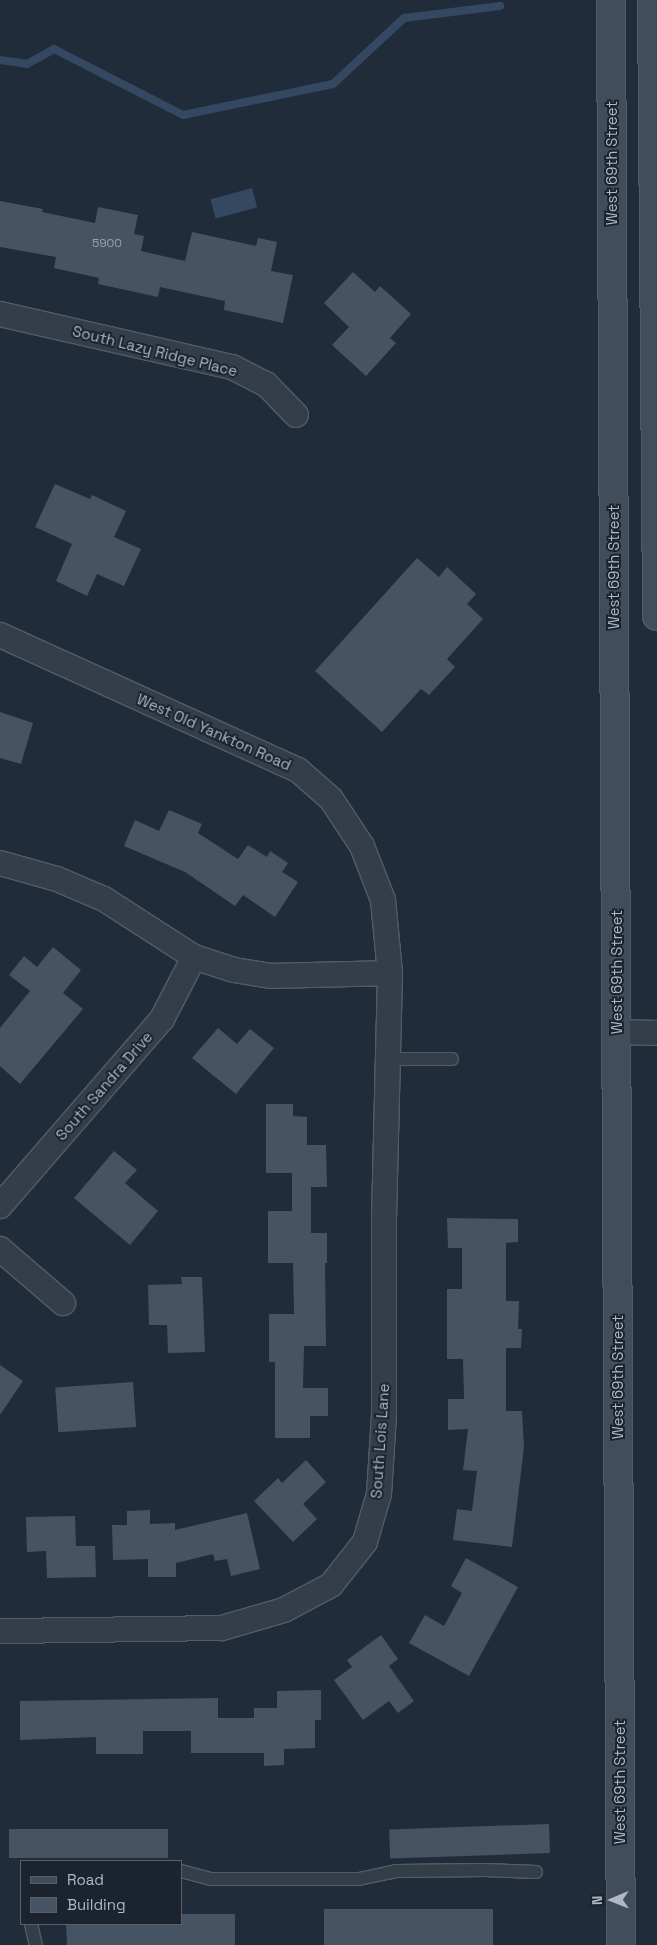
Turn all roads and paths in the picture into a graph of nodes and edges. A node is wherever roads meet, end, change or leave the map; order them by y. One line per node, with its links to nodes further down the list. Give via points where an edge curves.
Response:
1 (611, 0): 10 (main road, West 69th Street)
2 (652, 0): 5 (main road)
3 (0, 314): 4 (street, South Lazy Ridge Place, via 232,367 266,384)
4 (296, 415)
5 (657, 616)
6 (0, 636): 9 (street, West Old Yankton Road, via 298,770 331,799 362,846 383,900)
7 (0, 864): 8 (street, via 57,879 104,899)
8 (194, 957): 9 (street, via 234,970 271,976); 14 (street, South Sandra Drive, via 162,1019)
9 (390, 973): 12 (street, South Lois Lane)
10 (617, 1032): 11 (street); 22 (main road, West 69th Street)
11 (657, 1033)
12 (387, 1059): 13 (lane); 17 (street, South Lois Lane, via 384,1415 379,1494 365,1542 331,1585 284,1610 222,1628)
13 (452, 1059)
14 (0, 1206)
15 (0, 1249): 16 (street)
16 (63, 1303)
17 (0, 1631)
18 (182, 1872): 19 (lane, via 211,1879 359,1879 397,1871)
19 (536, 1872)
20 (31, 1925): 21 (lane)
21 (36, 1945)
22 (621, 1945)

